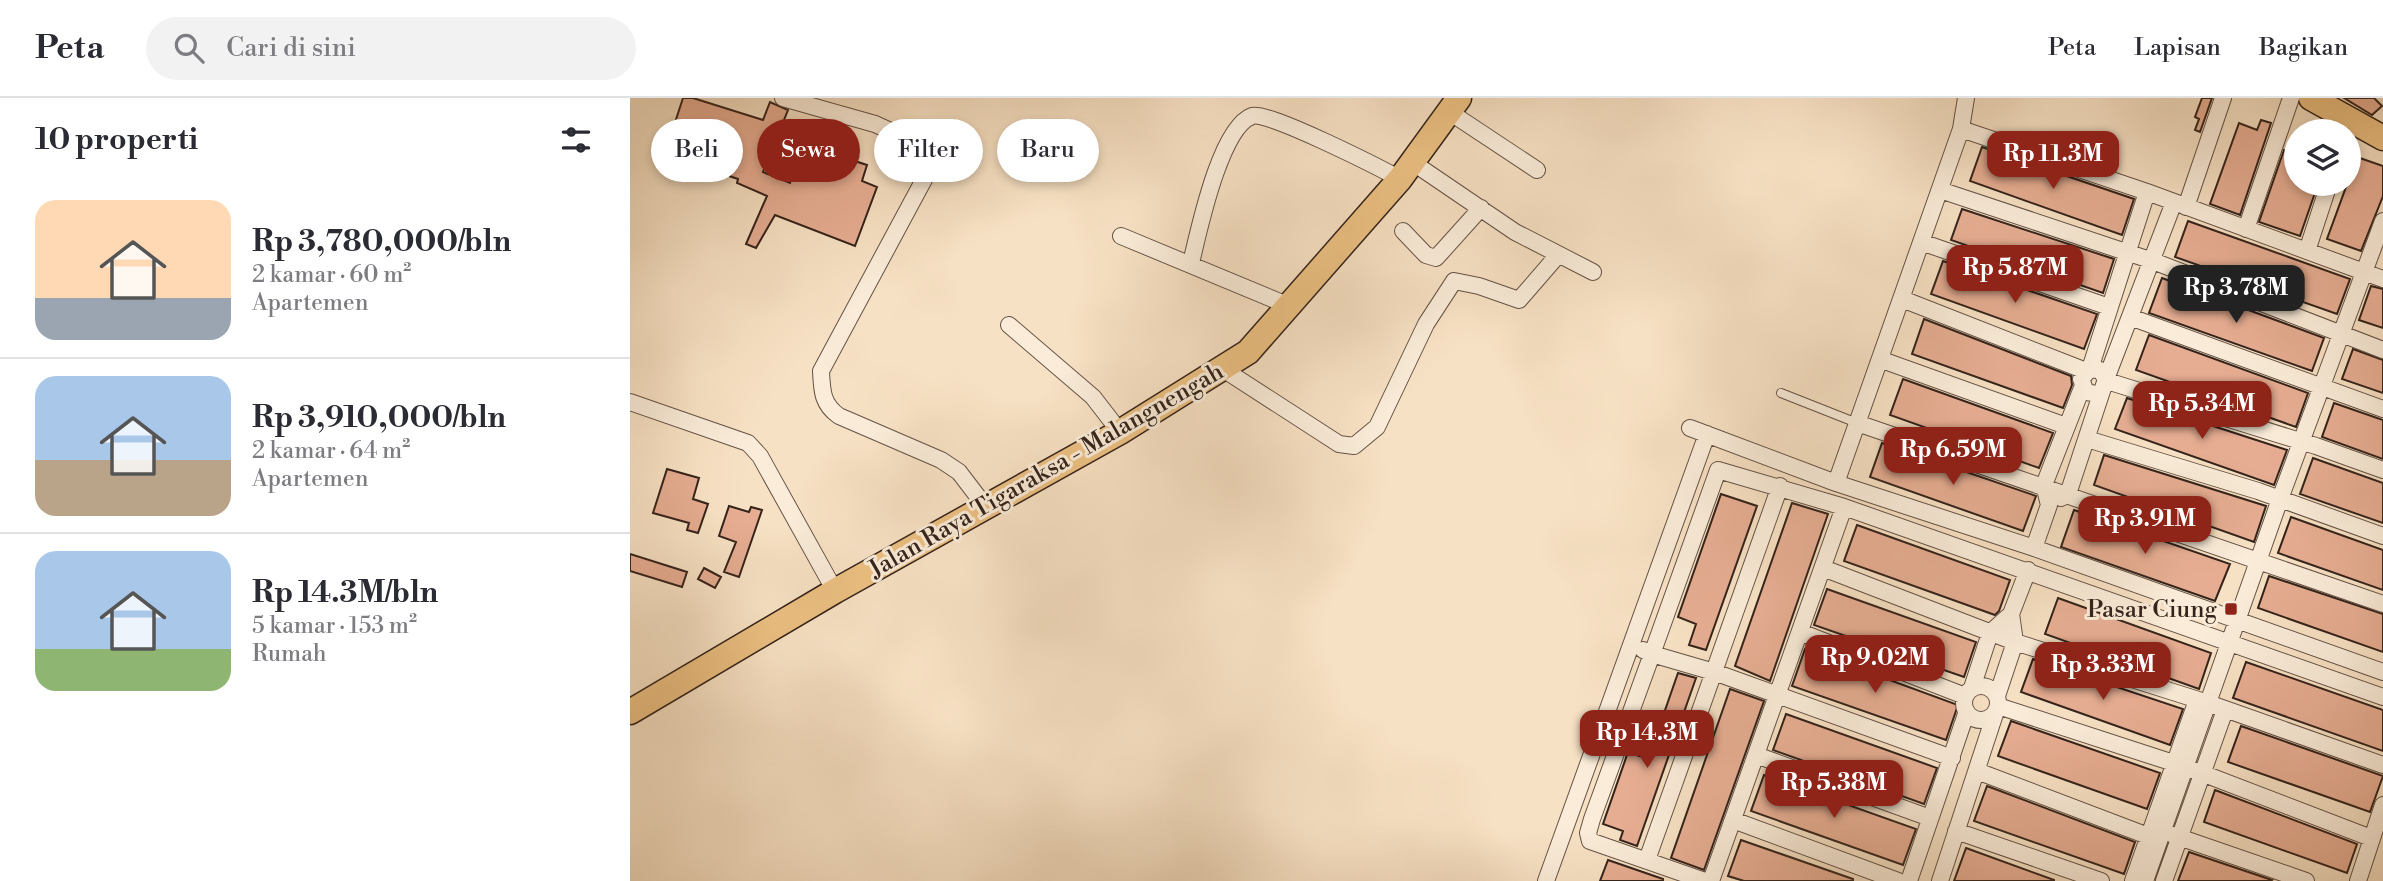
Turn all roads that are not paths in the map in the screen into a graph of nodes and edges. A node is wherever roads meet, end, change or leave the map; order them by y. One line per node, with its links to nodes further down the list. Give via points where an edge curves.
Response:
1 (783, 98): 59 (street, via 875,124 934,154 821,371 823,397 839,416 959,472)
2 (2223, 98): 14 (street)
3 (2291, 98): 17 (street)
4 (2311, 98): 8 (main road)
5 (1962, 99): 7 (street)
6 (1454, 104): 9 (main road, Jalan Raya Tigaraksa - Malangnengah); 10 (street)
7 (1961, 129): 11 (street); 12 (street)
8 (2383, 138)
9 (1406, 170): 15 (street); 25 (street, via 1254,115 1243,121 1221,158); 30 (main road, Jalan Raya Tigaraksa - Malangnengah)
10 (1537, 170)
11 (1940, 190): 20 (street); 22 (street)
12 (2147, 192): 14 (street); 22 (street)
13 (2325, 196): 21 (street)
14 (2180, 204): 17 (street); 24 (street)
15 (1480, 208): 18 (street, via 1436,258 1426,255); 23 (street)
16 (2383, 221): 27 (street)
17 (2246, 229): 21 (street)
18 (1403, 231)
19 (1121, 236): 25 (street)
20 (1921, 242): 29 (street); 31 (street)
21 (2307, 251): 27 (street)
22 (2129, 253): 24 (street); 31 (street)
23 (1558, 255): 26 (street); 37 (street, via 1519,300 1454,281 1426,324 1377,427 1354,446 1339,444)
24 (2153, 261): 32 (street); 34 (street)
25 (1191, 262): 30 (street)
26 (1593, 272)
27 (2364, 272): 28 (street); 34 (street)
28 (2383, 279)
29 (1902, 299): 36 (street); 38 (street)
30 (1287, 305): 37 (main road, Jalan Raya Tigaraksa - Malangnengah, via 1248,352)
31 (2109, 307): 38 (street)
32 (2130, 317): 39 (street); 41 (street)
33 (1009, 325): 48 (street, via 1093,397)
34 (2342, 336): 35 (street); 41 (street)
35 (2383, 350)
36 (1882, 360): 45 (street); 46 (street)
37 (1223, 369): 48 (main road, Jalan Raya Tigaraksa - Malangnengah)
38 (2088, 370): 39 (street, via 2100,370); 40 (street, via 2081,379)
39 (2105, 384): 40 (street, via 2091,394); 50 (street); 51 (street)
40 (2082, 387): 46 (street)
41 (2323, 387): 44 (street); 51 (street)
42 (1781, 393): 45 (lane)
43 (630, 402): 66 (street, via 748,443 760,456)
44 (2383, 409)
45 (1857, 423): 53 (street); 55 (street)
46 (2066, 426): 55 (street)
47 (1690, 428): 49 (street)
48 (1120, 432): 59 (main road, Jalan Raya Tigaraksa - Malangnengah)
49 (1707, 434): 53 (street); 74 (street)
50 (2087, 439): 56 (street); 57 (street)
51 (2301, 442): 52 (street); 57 (street)
52 (2383, 470)
53 (1836, 483): 62 (street)
54 (1780, 485): 60 (street); 75 (street, via 1717,470); 76 (street)
55 (2044, 485): 56 (street); 58 (street)
56 (2068, 494): 58 (street); 63 (street)
57 (2280, 499): 61 (street); 63 (street)
58 (2049, 505): 62 (street)
59 (985, 506): 66 (main road, Jalan Raya Tigaraksa - Malangnengah)
60 (1844, 507): 64 (street); 65 (street)
61 (2383, 536)
62 (2034, 548): 69 (street)
63 (2260, 560): 67 (street); 69 (street)
64 (1822, 568): 70 (street); 71 (street)
65 (2028, 570): 68 (street); 73 (street)
66 (835, 591): 84 (main road, Jalan Raya Tigaraksa - Malangnengah)
67 (2383, 604)
68 (2011, 614): 71 (street); 72 (street)
69 (2238, 620): 73 (street); 77 (street)
70 (1800, 632): 78 (street); 79 (street)
71 (1990, 633): 72 (street); 78 (street)
72 (2015, 642): 81 (street); 82 (street)
73 (2229, 643): 80 (street); 81 (street)
74 (1631, 646): 75 (street); 101 (street)
75 (1652, 654): 76 (street); 99 (street, via 1588,833 1590,841)
76 (1714, 672): 79 (street); 99 (street)
77 (2383, 672)
78 (1968, 692): 82 (street, via 1986,686); 85 (street)
79 (1777, 695): 86 (street); 87 (street)
80 (2383, 697)
81 (2203, 702): 83 (street); 88 (street)
82 (1997, 706): 85 (street, via 1981,721); 88 (street); 90 (street)
83 (2225, 710): 89 (street); 91 (street)
84 (630, 712)
85 (1966, 714): 87 (street)
86 (1756, 755): 93 (street); 94 (street)
87 (1952, 758): 93 (street)
88 (2180, 765): 91 (street); 96 (street)
89 (2383, 765)
90 (1977, 771): 95 (street); 96 (street)
91 (2202, 775): 97 (street); 98 (street)
92 (2382, 813): 98 (street)
93 (1930, 818): 100 (street)
94 (1733, 820): 103 (street); 104 (street)
95 (1956, 831): 105 (street); 106 (street)
96 (2154, 832): 97 (street); 107 (street); 108 (street)
97 (2180, 837): 109 (street); 110 (street)
98 (2374, 843): 111 (street)
99 (1647, 860): 102 (street)
100 (1911, 875): 105 (street)
101 (1546, 881)
102 (1704, 881)
103 (1711, 881)
104 (1898, 881)
105 (1940, 881)
106 (2101, 881)
107 (2133, 881)
108 (2145, 881)
109 (2164, 881)
110 (2306, 881)
111 (2358, 881)

